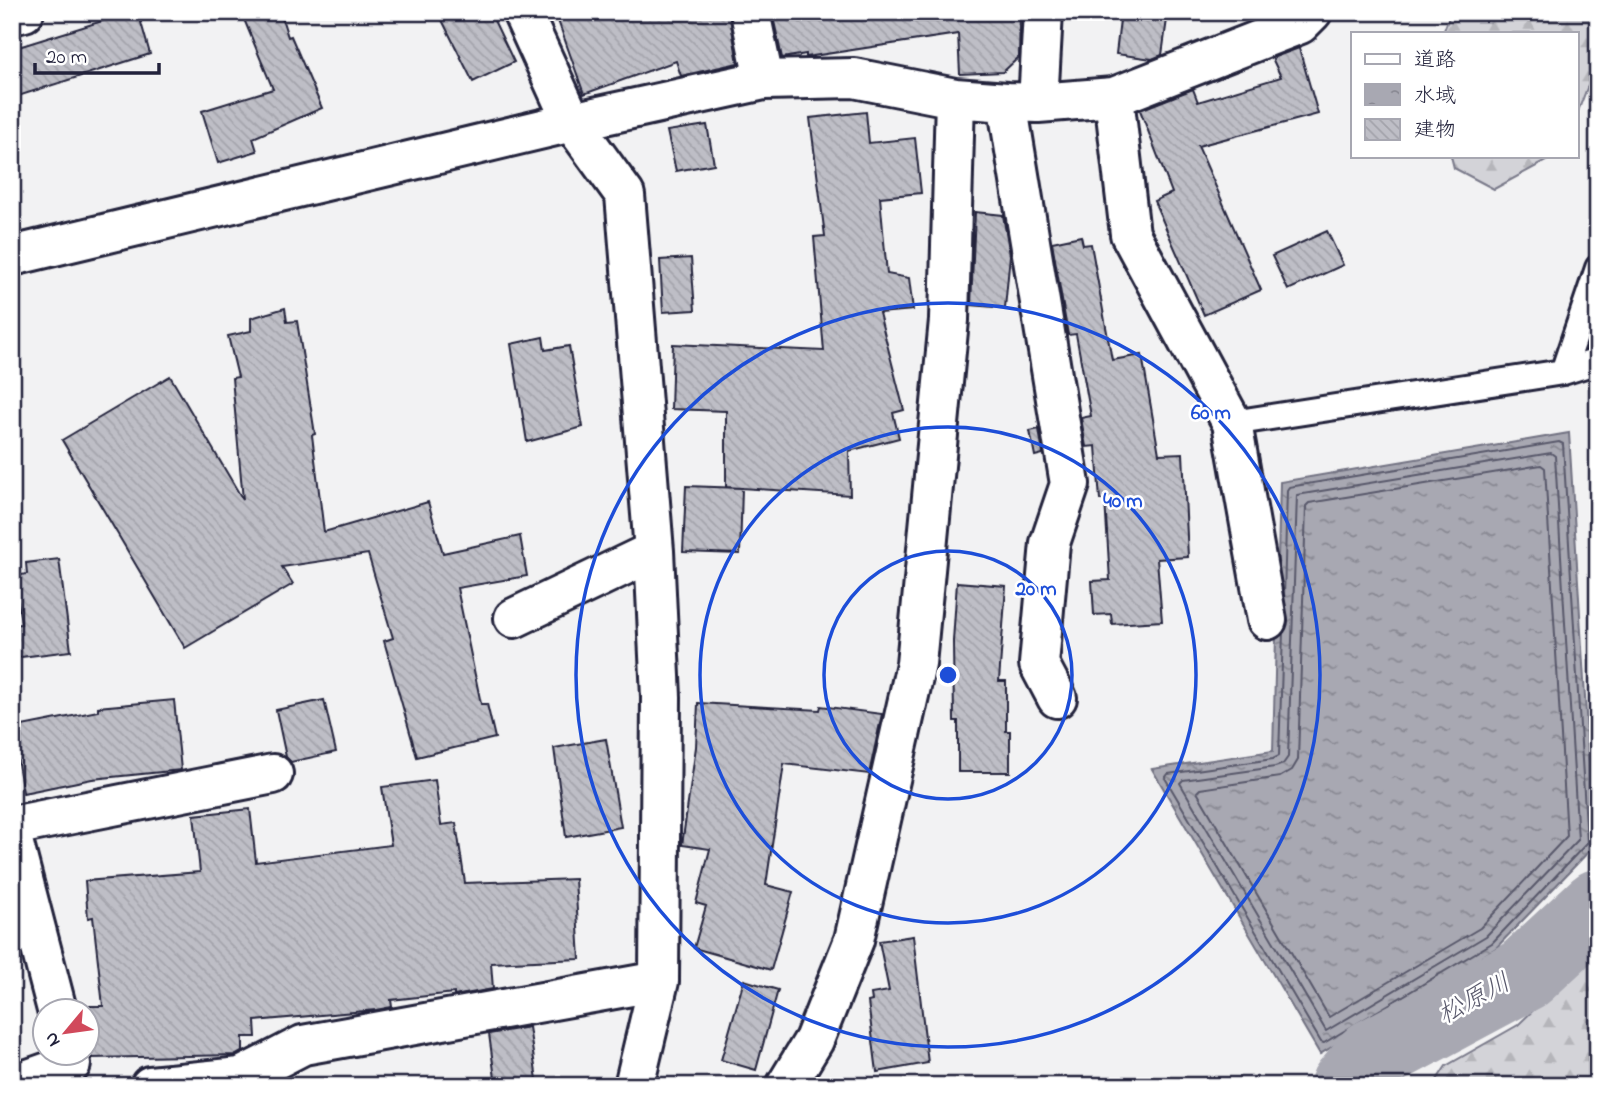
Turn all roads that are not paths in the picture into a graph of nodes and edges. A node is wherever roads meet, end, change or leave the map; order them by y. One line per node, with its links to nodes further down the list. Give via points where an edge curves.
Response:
1 (24, 12): 6 (street)
2 (522, 12): 11 (street)
3 (750, 12): 7 (street)
4 (1043, 12): 10 (street)
5 (1312, 12): 8 (street, via 1300,24)
6 (12, 15)
7 (764, 80): 9 (street, via 854,78); 11 (street)
8 (1114, 97): 10 (street); 16 (street, via 1130,234)
9 (955, 98): 10 (street); 30 (street, via 948,320 916,664 854,940 814,1040)
10 (1022, 102): 20 (street, via 1070,484 1050,543 1039,664)
11 (572, 121): 12 (street); 17 (street, via 625,195)
12 (12, 257)
13 (1598, 268): 15 (lane)
14 (1598, 361): 15 (lane)
15 (1563, 372): 16 (lane)
16 (1232, 424): 19 (street)
17 (654, 551): 18 (street); 24 (street, via 661,696)
18 (514, 618)
19 (1268, 620)
20 (1057, 698)
21 (273, 774): 22 (street)
22 (12, 826)
23 (12, 837): 25 (street)
24 (659, 981): 28 (street, via 303,1045 241,1077); 29 (street)
25 (53, 996)
26 (76, 1067): 27 (street)
27 (12, 1084)
28 (150, 1086)
29 (634, 1086)
30 (786, 1086)

